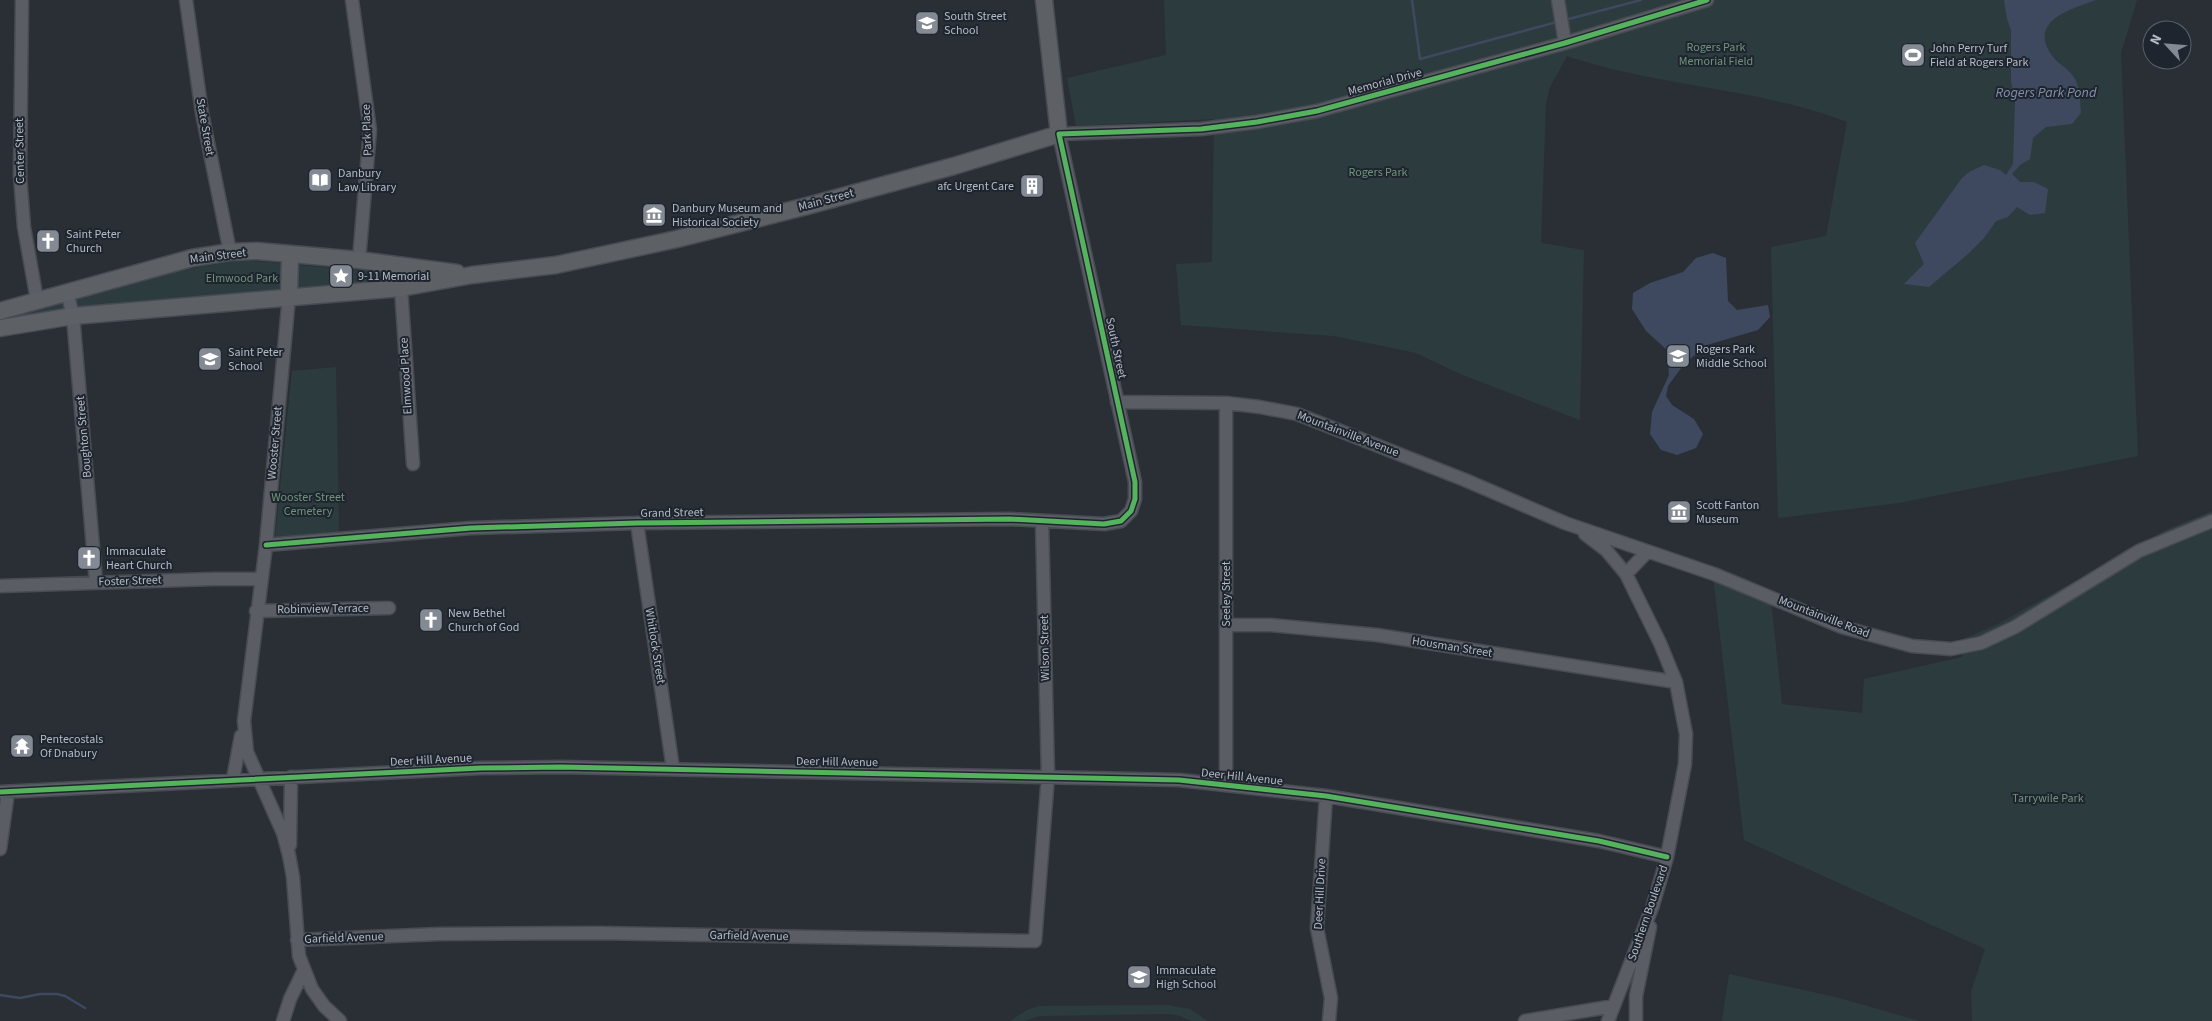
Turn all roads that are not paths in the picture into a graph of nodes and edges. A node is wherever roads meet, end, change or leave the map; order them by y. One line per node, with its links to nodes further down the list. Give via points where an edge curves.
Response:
1 (22, 0): 16 (street, Center Street, via 20,176 24,227)
2 (186, 0): 9 (street, State Street, via 202,113)
3 (352, 0): 11 (street, Park Place, via 370,130)
4 (1044, 0): 8 (main road, South Street)
5 (1558, 0): 7 (street)
6 (1707, 0): 7 (street, Memorial Drive)
7 (1565, 42): 8 (street, Memorial Drive, via 1317,111 1257,122 1201,129)
8 (1059, 134): 12 (main road, Main Street, via 954,166 677,239 556,265); 20 (street, South Street)
9 (230, 252): 10 (main road, Main Street); 14 (main road, Main Street, via 192,258)
10 (290, 254): 11 (main road, Main Street); 15 (main road, Wooster Street)
11 (359, 260): 12 (main road, Main Street)
12 (472, 275): 13 (main road, Main Street)
13 (401, 288): 15 (main road, Main Street); 22 (street, Elmwood Place)
14 (68, 292): 16 (main road, Main Street); 18 (street, Boughton Street)
15 (289, 296): 18 (main road, Main Street); 28 (street, Wooster Street)
16 (37, 300): 17 (main road, Main Street)
17 (0, 311)
18 (74, 316): 19 (main road, Main Street); 32 (street, Boughton Street)
19 (0, 328)
20 (1118, 402): 21 (street, Mountainville Avenue); 26 (street, South Street, via 1135,482 1135,499 1131,511 1121,521)
21 (1226, 403): 27 (street, Mountainville Avenue, via 1260,406 1324,423); 36 (street, Seeley Street)
22 (413, 464)
23 (1042, 521): 25 (street, Grand Street); 26 (street, Grand Street); 40 (street, Wilson Street)
24 (2212, 521): 29 (street, Mountainville Road, via 2139,551 2015,627 1981,643 1951,649 1912,646 1842,627 1714,574)
25 (637, 523): 28 (street, Grand Street, via 471,528); 39 (street, Whitlock Street)
26 (1079, 523)
27 (1565, 523): 29 (street, Mountainville Road); 30 (street, Southern Boulevard, via 1606,550)
28 (266, 545): 31 (street, Wooster Street)
29 (1647, 552): 30 (street)
30 (1626, 574): 37 (street, Southern Boulevard)
31 (261, 579): 32 (street, Foster Street); 35 (street, Wooster Street)
32 (96, 582): 33 (street, Foster Street)
33 (0, 586)
34 (389, 608): 35 (street, Robinview Terrace)
35 (256, 611): 38 (street, Wooster Street)
36 (1226, 625): 37 (street, Housman Street, via 1270,625 1377,635); 44 (street, Seeley Street)
37 (1676, 682): 49 (street, Southern Boulevard, via 1686,734 1685,764)
38 (244, 721): 42 (street, Wooster Street); 43 (street, Wooster Street, via 247,752)
39 (673, 769): 40 (street, Deer Hill Avenue); 41 (street, Deer Hill Avenue, via 481,768)
40 (1048, 776): 44 (street, Deer Hill Avenue); 51 (street, Garfield Avenue, via 1035,941 596,933 440,934)
41 (291, 777): 43 (street, Deer Hill Avenue); 48 (street)
42 (233, 779): 43 (street, Deer Hill Avenue); 45 (street, Deer Hill Avenue)
43 (259, 779): 48 (street, Wooster Street)
44 (1226, 784): 46 (street, Deer Hill Avenue)
45 (4, 792): 47 (street)
46 (1326, 796): 49 (street, Deer Hill Avenue, via 1599,841); 56 (street, Deer Hill Drive, via 1317,928 1331,998)
47 (0, 849)
48 (289, 855): 51 (street)
49 (1667, 857): 50 (street, Southern Boulevard)
50 (1653, 905): 53 (street, Southern Boulevard); 59 (street, via 1636,996)
51 (297, 940): 52 (street)
52 (304, 970): 54 (street); 55 (street, via 312,989)
53 (1614, 1006): 57 (street); 58 (street, Southern Boulevard)
54 (284, 1021)
55 (340, 1021)
56 (1329, 1021)
57 (1525, 1021)
58 (1608, 1021)
59 (1636, 1021)

